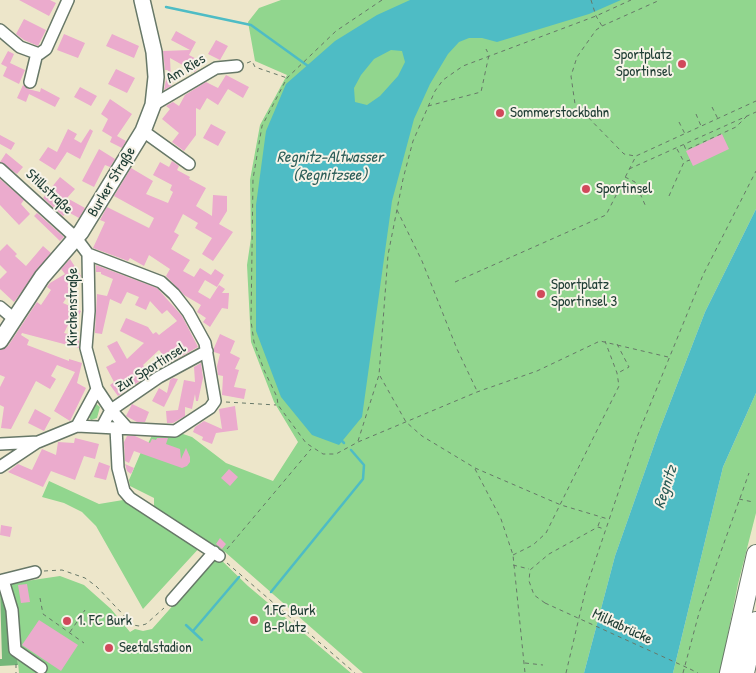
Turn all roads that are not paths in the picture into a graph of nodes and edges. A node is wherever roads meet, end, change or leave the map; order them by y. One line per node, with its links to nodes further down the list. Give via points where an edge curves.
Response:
1 (68, 0): 4 (street, via 46,49)
2 (142, 0): 7 (main road, Burker Straße, via 154,52)
3 (0, 30): 4 (street, via 20,47)
4 (37, 53): 6 (street)
5 (237, 66): 7 (street, Am Ries, via 216,68)
6 (30, 82)
7 (153, 105): 8 (main road, Burker Straße)
8 (143, 131): 9 (street); 11 (main road, Burker Straße)
9 (190, 164)
10 (0, 169): 11 (street, Stillstraße)
11 (76, 238): 12 (street); 14 (main road, Burker Straße, via 42,277)
12 (88, 254): 16 (street, Zur Sportinsel, via 161,282 188,312); 17 (street, Kirchenstraße, via 86,348)
13 (0, 307): 14 (street)
14 (13, 318): 15 (main road, Burker Straße)
15 (0, 341)
16 (207, 351): 18 (street, Zur Sportinsel, via 159,377); 21 (street, Zur Sportinsel, via 215,401 210,408 179,429 144,431)
17 (97, 390): 18 (street, Kirchenstraße); 19 (street)
18 (111, 410): 20 (street); 21 (street, Kirchenstraße)
19 (77, 426): 20 (street); 22 (street)
20 (102, 428): 21 (street)
21 (121, 428): 28 (street, via 118,468 124,491 216,554)
22 (38, 442): 23 (street); 24 (street)
23 (0, 444)
24 (0, 466)
25 (756, 554): 31 (highway)
26 (35, 572): 27 (street)
27 (1, 579): 30 (street, via 12,610 15,650)
28 (172, 600)
29 (756, 621): 32 (highway)
30 (41, 668)
31 (730, 673)
32 (745, 673)

